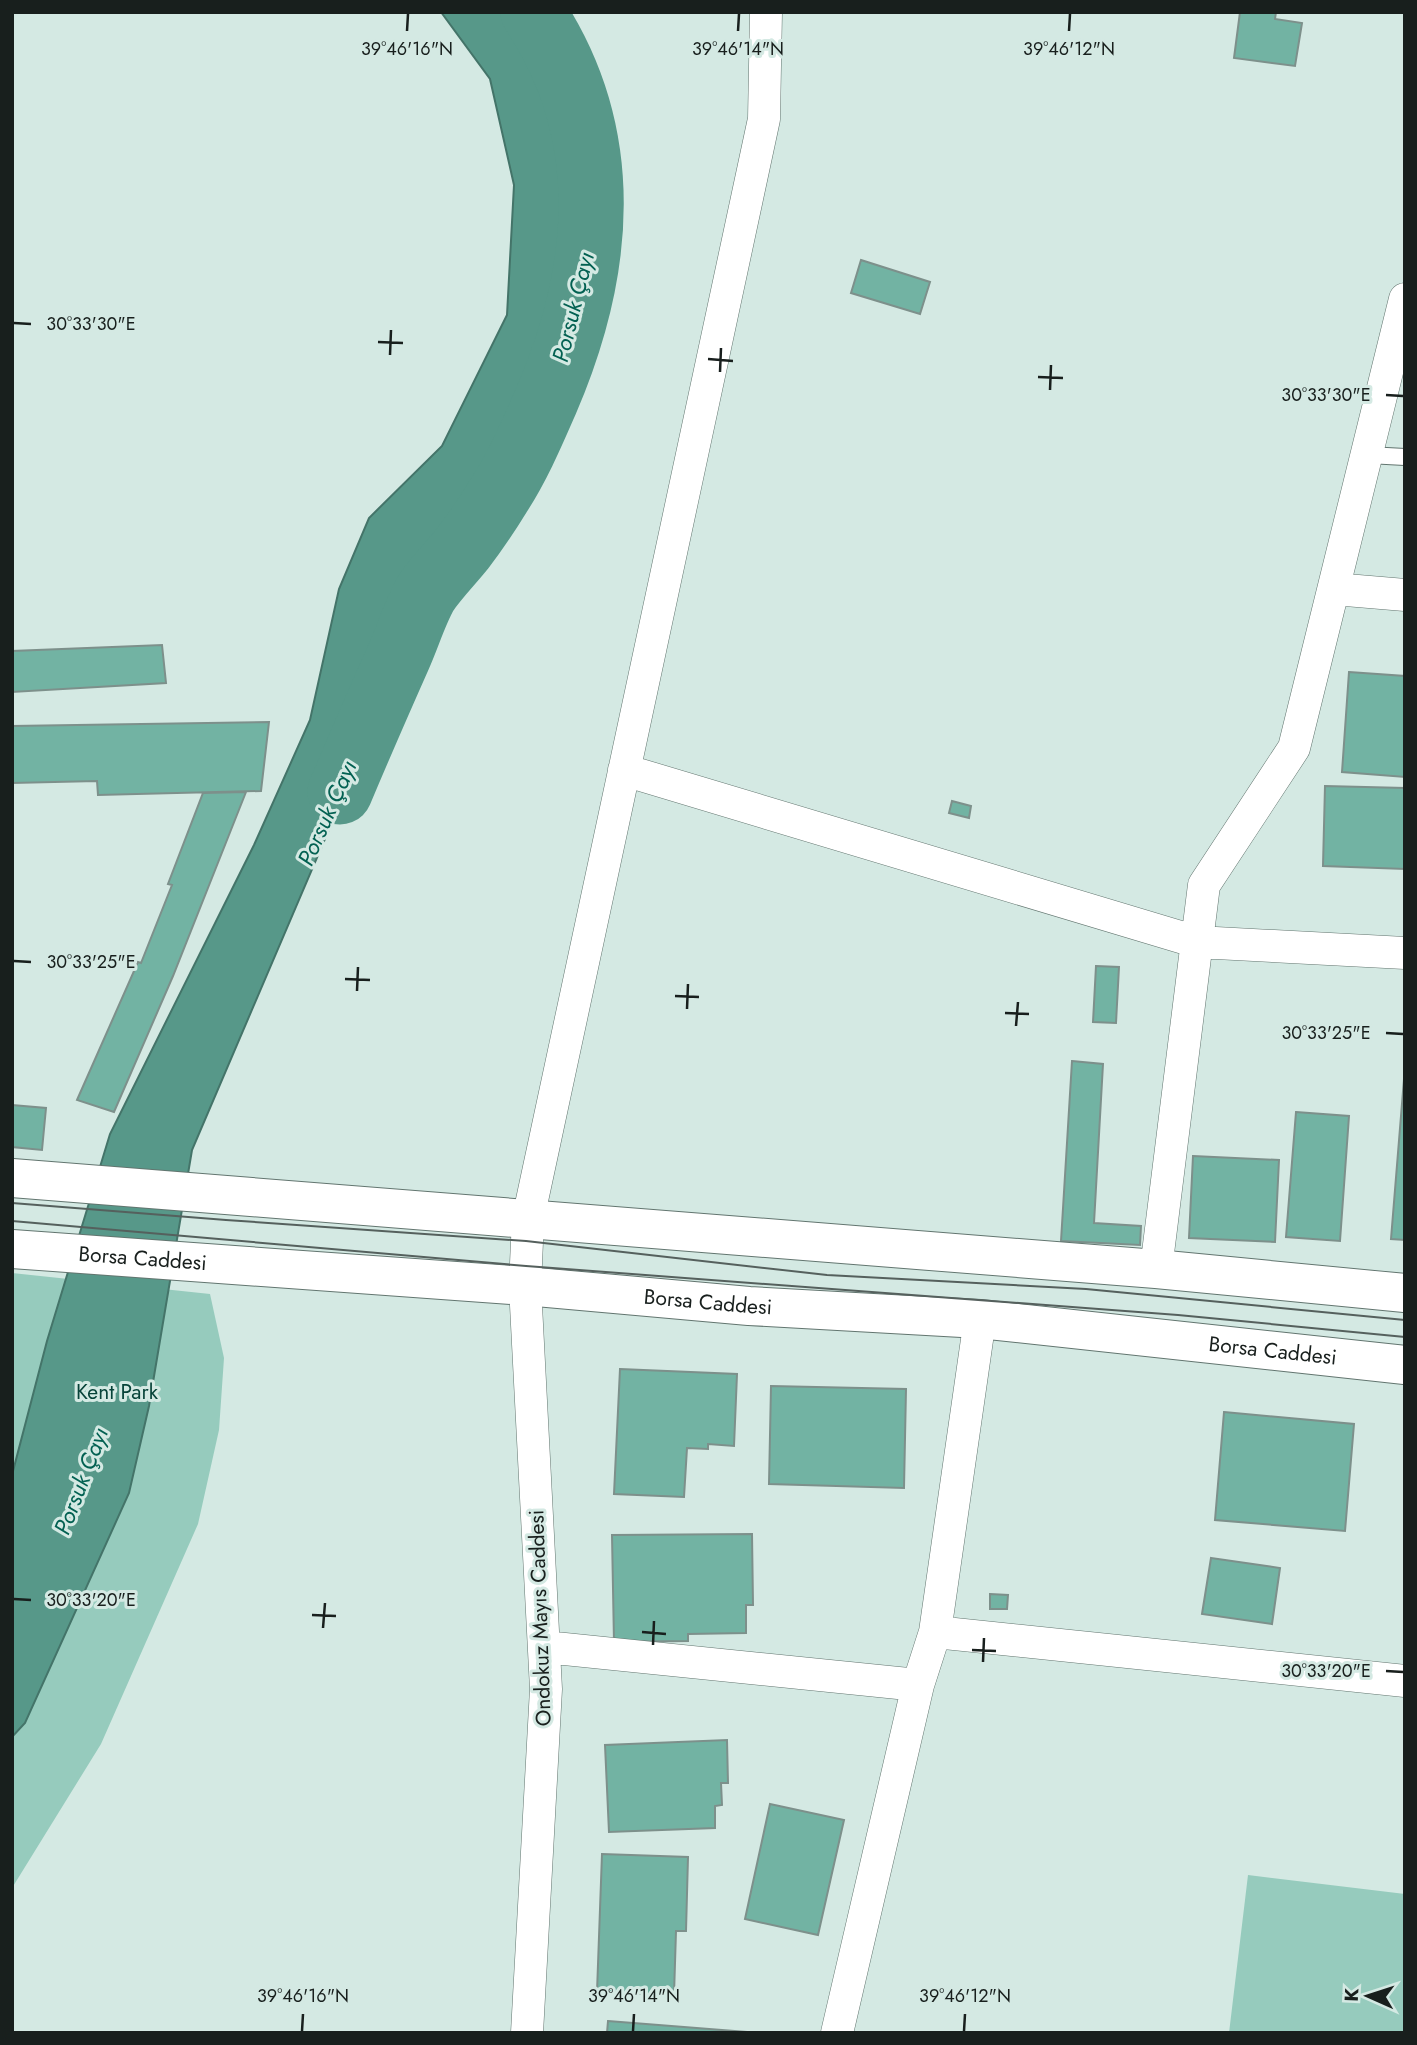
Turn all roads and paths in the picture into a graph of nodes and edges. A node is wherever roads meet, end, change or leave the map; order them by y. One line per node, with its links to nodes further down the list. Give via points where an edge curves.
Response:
1 (765, 12): 7 (street, Ondokuz Mayıs Caddesi, via 764,119)
2 (1405, 299): 3 (street)
3 (1368, 455): 4 (lane); 5 (street)
4 (1405, 457)
5 (1334, 589): 6 (street); 8 (street, via 1294,748 1204,886)
6 (1405, 595)
7 (624, 770): 8 (street); 11 (street, Ondokuz Mayıs Caddesi)
8 (1197, 942): 9 (street); 13 (street)
9 (1405, 953)
10 (28, 1179): 11 (main road)
11 (528, 1219): 13 (main road); 14 (street, Ondokuz Mayıs Caddesi)
12 (24, 1250): 14 (main road, Borsa Caddesi)
13 (1156, 1269): 15 (main road)
14 (525, 1286): 16 (main road, Borsa Caddesi); 19 (street, Ondokuz Mayıs Caddesi)
15 (1405, 1293)
16 (980, 1320): 17 (main road, Borsa Caddesi); 18 (street)
17 (1405, 1366)
18 (935, 1632): 20 (street); 21 (street)
19 (545, 1647): 21 (street); 22 (street, Ondokuz Mayıs Caddesi, via 547,1689)
20 (1405, 1681)
21 (918, 1685): 23 (street)
22 (527, 2033)
23 (837, 2033)

